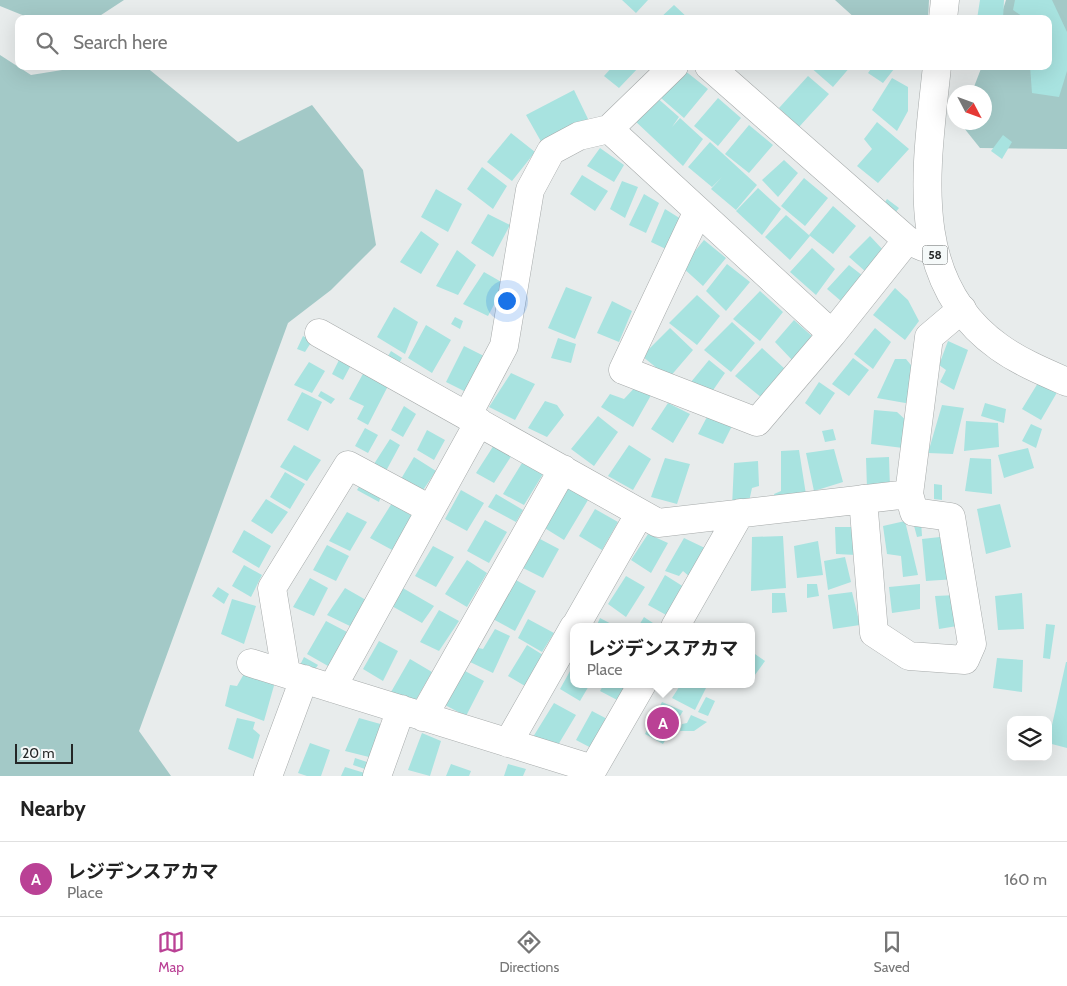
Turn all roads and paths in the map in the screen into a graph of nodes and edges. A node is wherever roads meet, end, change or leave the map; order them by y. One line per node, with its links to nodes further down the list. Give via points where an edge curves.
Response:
1 (945, 0): 2 (street)
2 (943, 15)
3 (670, 70): 6 (street)
4 (715, 70): 8 (street)
5 (937, 70): 9 (street, 58, via 926,184)
6 (609, 129): 7 (street); 14 (street, via 578,136 551,151 530,190 504,346)
7 (698, 211): 12 (street); 12 (street, via 622,370 756,422)
8 (906, 240): 9 (street); 12 (street)
9 (933, 251): 10 (street, 58, via 949,289)
10 (962, 309): 13 (street, 58, via 999,347); 16 (street, via 929,337)
11 (319, 333): 14 (street)
12 (832, 334)
13 (1067, 382)
14 (473, 419): 15 (street); 18 (street)
15 (563, 469): 19 (street); 28 (street)
16 (909, 494): 17 (street); 17 (street, via 914,512 950,517 972,644 965,660 909,656 874,633)
17 (863, 499): 20 (street)
18 (430, 509): 25 (street, via 348,465 272,588); 26 (street)
19 (640, 513): 20 (street, via 658,523); 21 (street)
20 (740, 513): 22 (street)
21 (576, 623)
22 (677, 623)
23 (570, 634): 29 (street)
24 (251, 662): 25 (street)
25 (295, 676): 26 (street); 30 (street)
26 (332, 688): 28 (street)
27 (640, 688): 29 (street, via 593,769)
28 (412, 713): 29 (street); 31 (street)
29 (508, 743)
30 (268, 776)
31 (377, 776)

